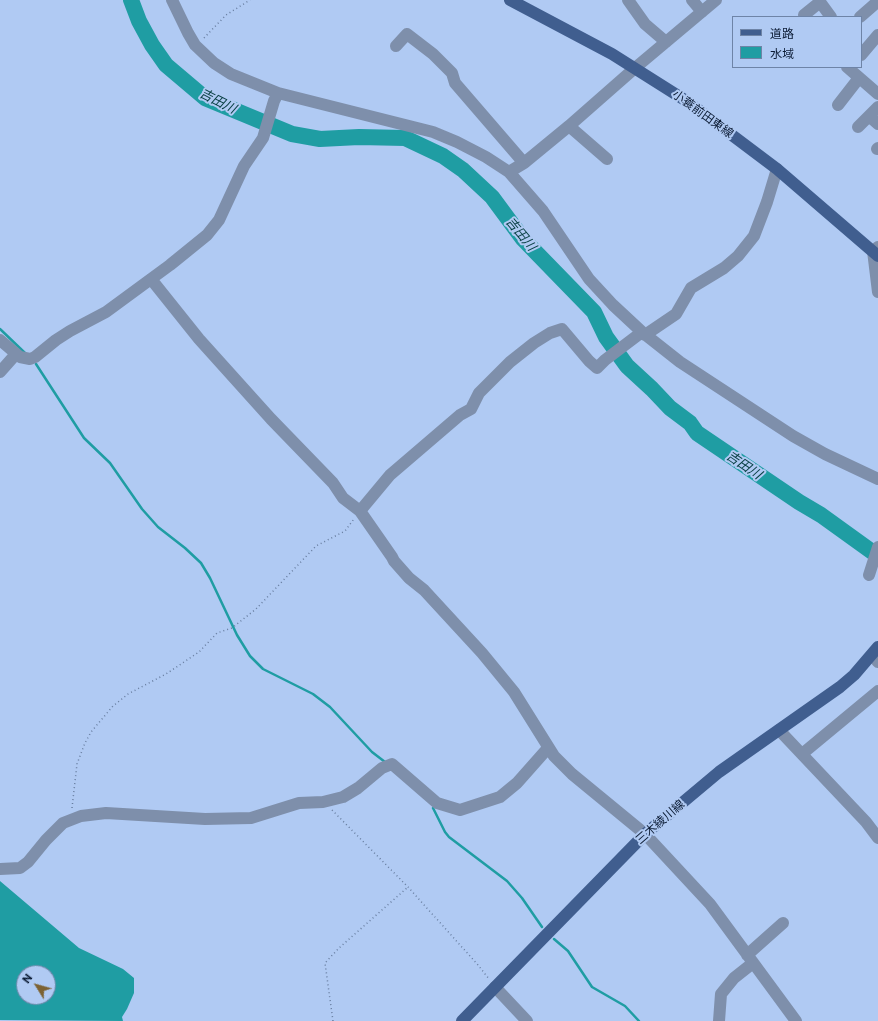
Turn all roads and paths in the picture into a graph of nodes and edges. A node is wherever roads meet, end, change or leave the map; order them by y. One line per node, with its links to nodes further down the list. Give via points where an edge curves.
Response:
1 (172, 0): 14 (street)
2 (250, 0): 14 (path, via 226,15)
3 (510, 0): 17 (main road, 小蓑前田東線)
4 (628, 0): 13 (street, via 645,24)
5 (692, 0): 8 (street)
6 (716, 0): 8 (street)
7 (876, 3): 11 (street)
8 (702, 12): 13 (street)
9 (804, 15): 10 (street, via 820,2)
10 (830, 16)
11 (861, 16)
12 (878, 35): 16 (street)
13 (666, 42): 17 (street)
14 (196, 45): 21 (street, via 214,63)
15 (396, 46): 29 (street, via 407,34 434,54 452,73 455,83)
16 (862, 54)
17 (635, 68): 26 (street); 30 (main road, 小蓑前田東線, via 688,102)
18 (848, 68): 19 (street)
19 (859, 78): 20 (street); 22 (street)
20 (878, 94)
21 (276, 97): 31 (street, via 433,132 469,148); 33 (street, via 263,138 244,166 219,220 199,242)
22 (838, 105)
23 (878, 107): 24 (street)
24 (869, 116): 25 (street); 27 (street)
25 (878, 124)
26 (569, 126): 28 (street); 29 (street)
27 (858, 127)
28 (607, 159)
29 (524, 163): 31 (street)
30 (777, 169): 32 (main road, 小蓑前田東線); 35 (street, via 754,236 738,256 724,268 691,288 676,314)
31 (509, 172): 35 (street, via 543,211 589,279)
32 (876, 251): 34 (street)
33 (151, 280): 37 (street, via 106,312 56,340 35,357 26,359); 40 (street, via 199,339 271,419 333,483 343,498)
34 (878, 292)
35 (643, 333): 39 (street, via 680,362 793,436); 40 (street, via 605,360 598,368 562,329 534,343 510,362 479,393 471,409 460,415 390,475)
36 (0, 340): 37 (street)
37 (16, 354): 38 (street)
38 (0, 372)
39 (878, 479)
40 (360, 511): 46 (street, via 394,561 482,653 514,692); 49 (path, via 345,531 316,546 256,609 232,628 217,633 199,652 166,674 128,694 113,706 91,732 77,764)
41 (878, 547): 42 (street)
42 (870, 571)
43 (876, 655): 45 (main road, 三木綾川線, via 840,687)
44 (878, 691): 47 (street)
45 (779, 730): 47 (street); 50 (main road, 三木綾川線, via 720,772)
46 (548, 748): 48 (street, via 517,783 500,797 460,810 437,803 392,764 382,768 342,798); 50 (street, via 572,774)
47 (802, 754): 51 (street)
48 (324, 802): 49 (street, via 299,803 251,818 205,819 106,813); 53 (path)
49 (71, 820): 52 (street, via 63,823 20,868)
50 (644, 834): 55 (street, via 710,904); 56 (main road, 三木綾川線)
51 (878, 838)
52 (0, 869)
53 (408, 887): 56 (path); 57 (path, via 338,948 325,963)
54 (783, 923): 55 (street)
55 (750, 959): 60 (street, via 721,994); 61 (street)
56 (495, 987): 58 (main road, 三木綾川線); 59 (street)
57 (333, 1021)
58 (462, 1021)
59 (527, 1021)
60 (719, 1021)
61 (796, 1021)

